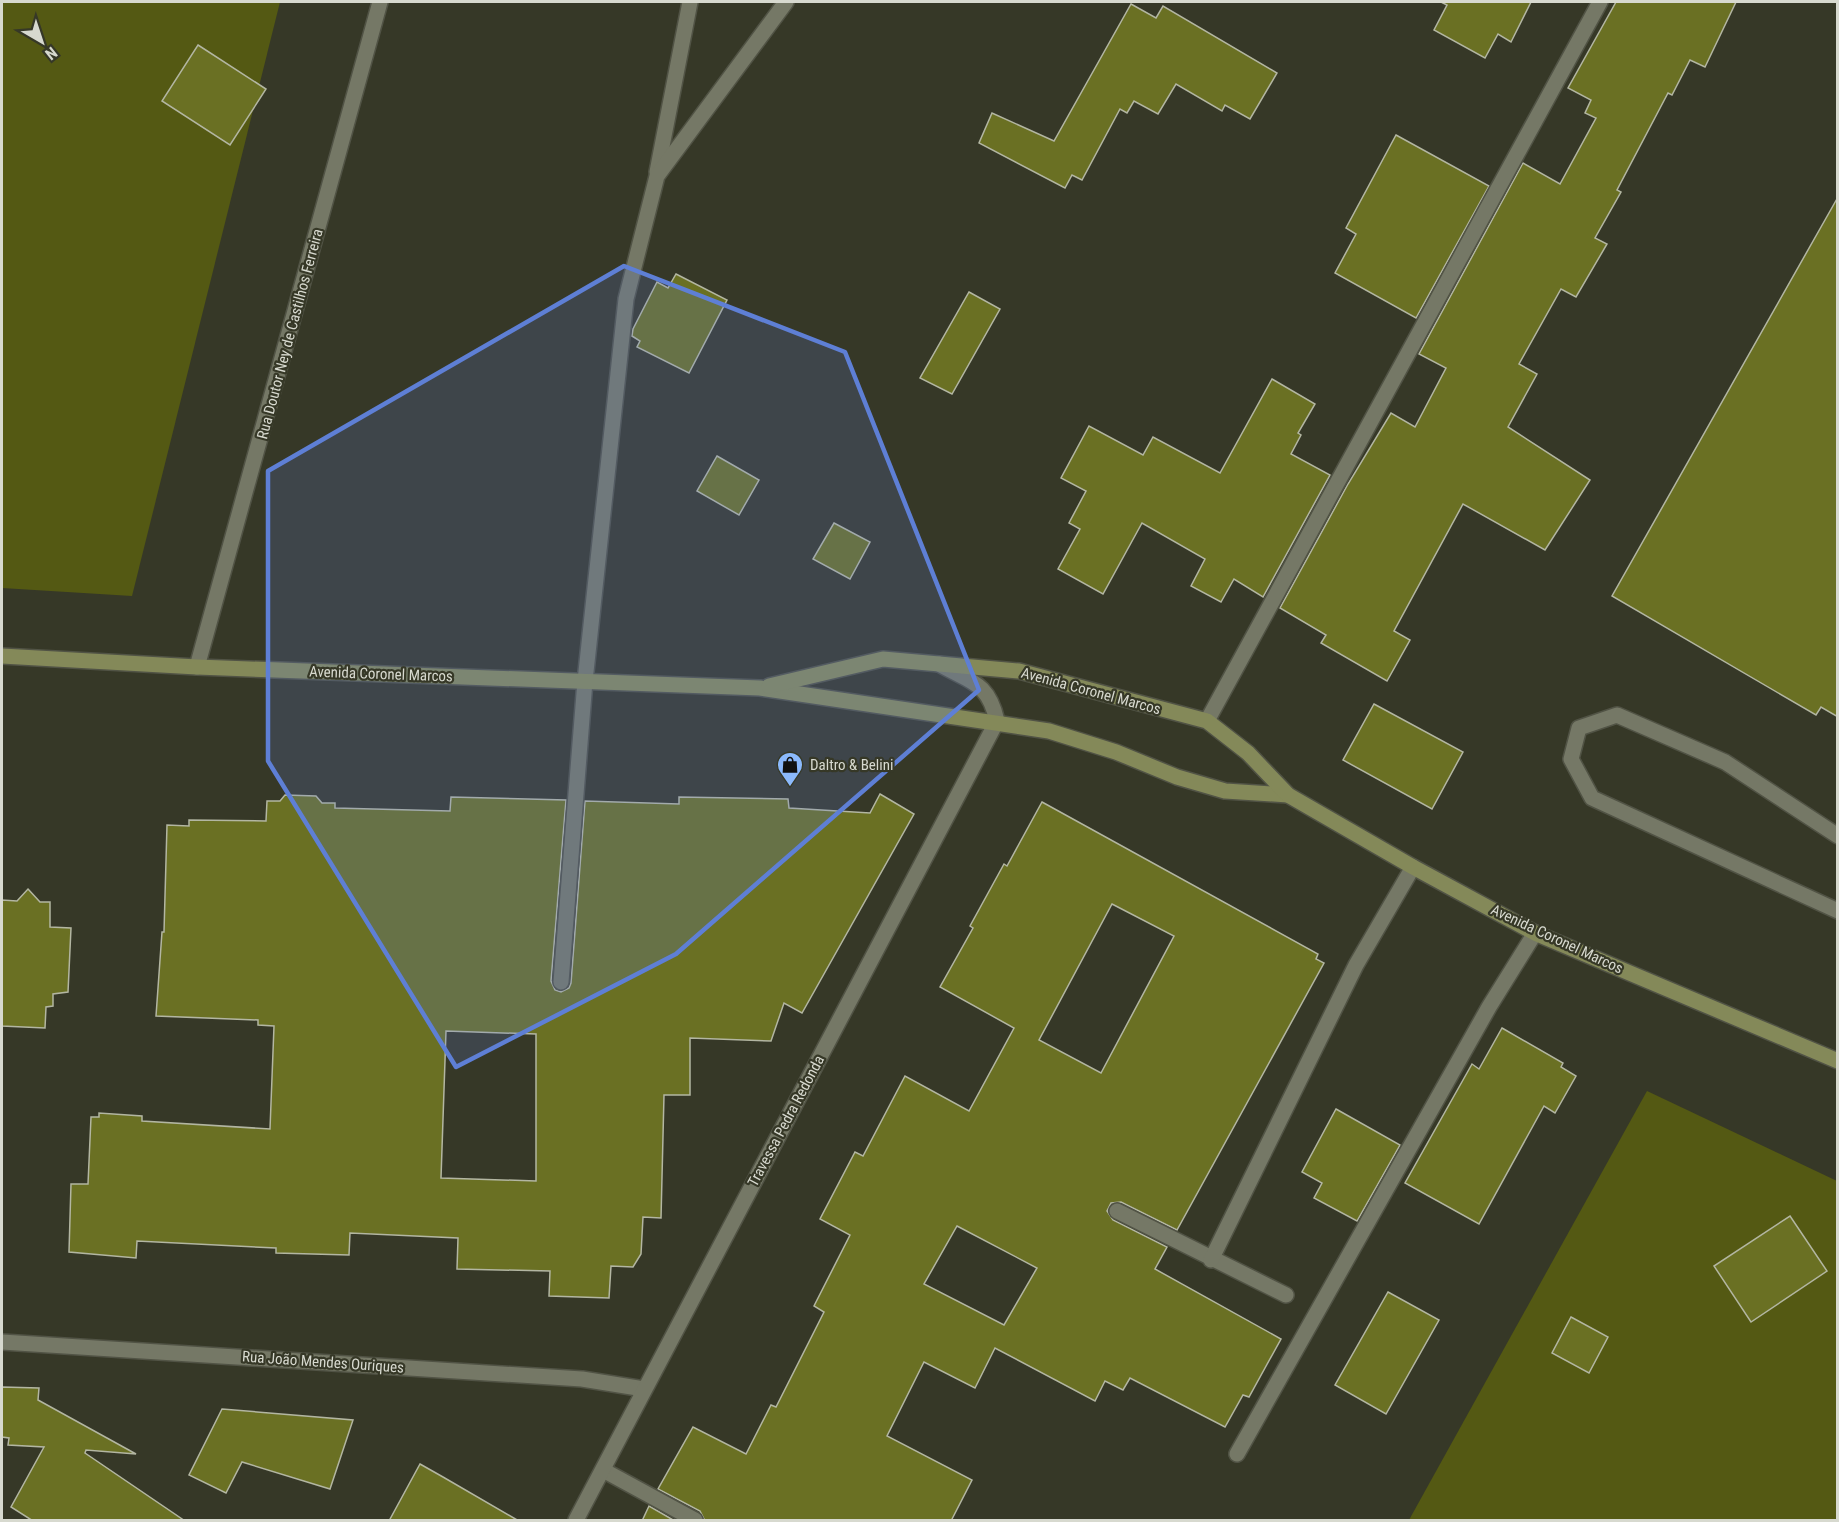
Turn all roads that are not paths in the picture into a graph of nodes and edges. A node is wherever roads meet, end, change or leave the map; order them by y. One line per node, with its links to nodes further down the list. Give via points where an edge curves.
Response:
1 (380, 2): 8 (street, Rua Doutor Ney de Castilhos Ferreira)
2 (690, 2): 5 (street)
3 (786, 2): 5 (street)
4 (1600, 2): 12 (street)
5 (657, 176): 9 (street, via 626,299)
6 (2, 656): 8 (main road, Avenida Coronel Marcos)
7 (939, 664): 10 (main road, Avenida Coronel Marcos, via 883,659); 11 (street, via 974,680 994,707); 12 (main road, Avenida Coronel Marcos, via 1019,671)
8 (197, 667): 9 (main road, Avenida Coronel Marcos)
9 (585, 681): 10 (main road, Avenida Coronel Marcos); 18 (street)
10 (760, 688): 11 (main road, Avenida Coronel Marcos)
11 (997, 721): 13 (main road, Avenida Coronel Marcos, via 1049,730 1225,791); 24 (street, Travessa Pedra Redonda)
12 (1207, 721): 13 (main road, Avenida Coronel Marcos, via 1248,753)
13 (1288, 795): 15 (main road, Avenida Coronel Marcos)
14 (1838, 836): 16 (street, via 1725,762 1617,715 1579,728 1571,759 1592,798)
15 (1413, 867): 17 (main road, Avenida Coronel Marcos); 21 (street, via 1356,965)
16 (1838, 911)
17 (1535, 933): 19 (main road, Avenida Coronel Marcos); 25 (street)
18 (561, 982)
19 (1838, 1061)
20 (1117, 1212): 21 (street)
21 (1211, 1260): 22 (street)
22 (1286, 1295)
23 (2, 1342): 24 (street, Rua João Mendes Ouriques, via 570,1378)
24 (644, 1389): 26 (street, Travessa Pedra Redonda)
25 (1237, 1454)
26 (603, 1470): 27 (street, Travessa Pedra Redonda); 28 (street)
27 (576, 1521)
28 (695, 1521)

